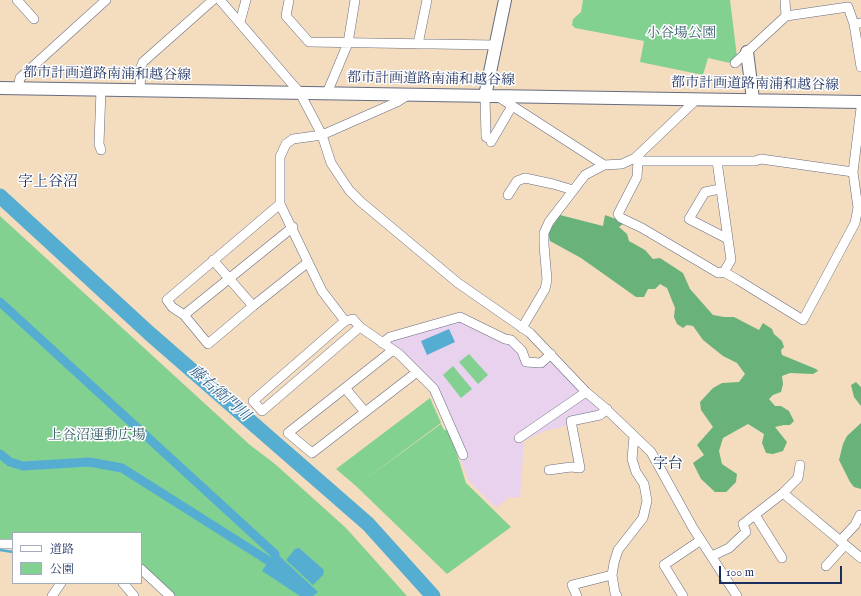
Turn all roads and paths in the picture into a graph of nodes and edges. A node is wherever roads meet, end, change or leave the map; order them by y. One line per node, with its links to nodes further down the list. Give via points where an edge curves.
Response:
1 (17, 0): 13 (street)
2 (106, 0): 23 (street, via 20,78)
3 (213, 0): 25 (street, via 142,62)
4 (220, 0): 14 (street)
5 (246, 0): 14 (street)
6 (288, 0): 16 (street, via 286,16 309,42)
7 (355, 0): 16 (street)
8 (427, 0): 17 (street)
9 (505, 0): 18 (street)
10 (785, 0): 12 (street)
11 (847, 3): 12 (street); 15 (street)
12 (786, 16): 19 (street)
13 (34, 19)
14 (240, 22): 26 (street)
15 (858, 24): 21 (street)
16 (348, 43): 17 (street); 27 (street)
17 (418, 44): 18 (street)
18 (495, 45): 29 (street)
19 (747, 52): 20 (street); 31 (street)
20 (735, 63)
21 (861, 67)
22 (0, 88): 23 (street, 都市計画道路南浦和越谷線)
23 (18, 88): 24 (street, 都市計画道路南浦和越谷線)
24 (101, 90): 25 (street, 都市計画道路南浦和越谷線); 36 (street)
25 (140, 90): 26 (street, 都市計画道路南浦和越谷線)
26 (300, 93): 27 (street, 都市計画道路南浦和越谷線); 35 (street)
27 (327, 93): 28 (street, 都市計画道路南浦和越谷線)
28 (408, 95): 29 (street, 都市計画道路南浦和越谷線); 35 (street)
29 (491, 96): 30 (street, 都市計画道路南浦和越谷線); 33 (street); 33 (street, via 486,138 491,141)
30 (697, 99): 31 (street, 都市計画道路南浦和越谷線); 37 (street)
31 (753, 99): 32 (street, 都市計画道路南浦和越谷線)
32 (861, 102)
33 (512, 106): 39 (street, via 600,160)
34 (861, 108): 40 (street)
35 (322, 135): 44 (street, via 293,139 286,144 280,157); 56 (street, via 331,163 349,190 361,202 458,283)
36 (101, 150)
37 (636, 160): 38 (street); 39 (street); 50 (street, via 637,177 618,214 621,218 718,273)
38 (717, 161): 40 (street, via 761,159); 41 (street)
39 (604, 165): 42 (street, via 585,175)
40 (853, 172): 45 (street)
41 (720, 189): 47 (street); 47 (street, via 704,192 689,219)
42 (573, 190): 43 (street, via 525,178 517,181); 56 (street, via 549,222 544,233 547,280 545,289)
43 (508, 195)
44 (280, 204): 46 (street); 48 (street)
45 (858, 224): 50 (street, via 803,320)
46 (293, 227): 49 (street); 51 (street)
47 (728, 239): 50 (street, via 731,260)
48 (213, 260): 51 (street); 53 (street, via 167,300)
49 (307, 263): 52 (street); 54 (street, via 322,291)
50 (724, 272)
51 (230, 279): 52 (street); 53 (street)
52 (253, 306): 53 (street, via 208,344)
53 (184, 316)
54 (345, 321): 55 (street, via 352,319); 55 (street, via 253,401 262,411)
55 (360, 327): 57 (street)
56 (522, 328): 59 (street)
57 (382, 343): 58 (street); 59 (street, via 390,337 456,316 511,340 522,351 526,362 541,362)
58 (393, 350): 60 (street); 61 (street)
59 (550, 354): 62 (street)
60 (417, 372): 64 (street); 67 (street, via 434,390)
61 (345, 388): 64 (street); 64 (street, via 288,433 312,453)
62 (586, 392): 63 (street); 66 (street)
63 (607, 409): 65 (street); 69 (street, via 600,415 571,421 580,468)
64 (365, 412)
65 (634, 436): 73 (street, via 651,452); 82 (street, via 632,459 636,472 644,484 647,501 643,518 618,550)
66 (518, 438)
67 (463, 455)
68 (800, 465): 70 (street, via 798,478)
69 (549, 470)
70 (783, 493): 71 (street); 74 (street)
71 (755, 515): 77 (street, via 743,524 746,532 738,540 729,548); 78 (street)
72 (860, 515): 74 (street)
73 (701, 540): 77 (street); 90 (street, via 664,565)
74 (843, 543): 79 (street); 80 (street)
75 (0, 544): 76 (street)
76 (12, 544)
77 (712, 556): 91 (street)
78 (782, 558)
79 (861, 558)
80 (826, 566)
81 (142, 570): 87 (street)
82 (612, 575): 88 (street, via 572,585); 89 (street)
83 (60, 584): 85 (street)
84 (124, 584): 86 (street)
85 (52, 596)
86 (134, 596)
87 (170, 596)
88 (577, 596)
89 (617, 596)
90 (683, 596)
91 (737, 596)

